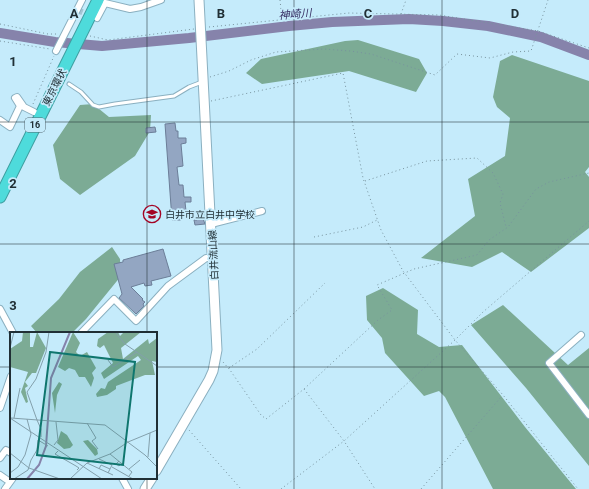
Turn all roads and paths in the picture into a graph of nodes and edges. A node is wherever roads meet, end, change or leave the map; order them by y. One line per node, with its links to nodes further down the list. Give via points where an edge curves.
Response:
1 (82, 0): 15 (street)
2 (90, 0): 15 (highway, 東京環状 / 16)
3 (98, 0): 15 (highway, 東京環状 / 16)
4 (161, 0): 10 (street, via 130,8 105,3)
5 (199, 0): 13 (main road, 白井流山線)
6 (280, 0): 11 (path)
7 (406, 0): 9 (path)
8 (548, 0): 14 (path)
9 (401, 14): 11 (path, via 349,13); 14 (path, via 439,15)
10 (97, 18)
11 (282, 20): 13 (path)
12 (0, 24): 15 (path, via 48,34)
13 (201, 28): 15 (path, via 108,40); 19 (main road, 白井流山線)
14 (538, 31): 17 (path); 19 (path, via 531,51 513,52 490,58 457,54 435,75 371,54 324,49 276,52)
15 (77, 35): 18 (highway, 東京環状 / 16)
16 (0, 41): 18 (path)
17 (589, 48)
18 (63, 53): 22 (highway, 東京環状 / 16); 22 (path); 27 (highway, 東京環状 / 16)
19 (204, 80): 20 (lane, via 174,96 99,107 93,105); 21 (main road, 白井流山線)
20 (69, 84)
21 (205, 103): 26 (path, via 343,73); 31 (main road, 白井流山線)
22 (33, 108): 23 (street, via 24,107 17,97 15,98 20,106 10,127); 25 (highway, 東京環状 / 16)
23 (0, 120)
24 (589, 173): 32 (path, via 549,182 536,189)
25 (0, 181)
26 (364, 181): 29 (path); 32 (path, via 427,161 477,158 493,173 503,194 500,203)
27 (0, 197)
28 (262, 211): 31 (street)
29 (377, 219): 33 (path, via 363,227); 35 (path)
30 (589, 221): 41 (path, via 483,312)
31 (211, 224): 34 (main road, 白井流山線)
32 (506, 228): 35 (path, via 489,240 477,254 414,269)
33 (314, 236)
34 (213, 258): 39 (street, via 206,258 168,286 136,321 114,300); 42 (main road, 白井流山線, via 218,340)
35 (405, 274): 41 (path); 45 (path, via 377,285 392,310)
36 (325, 283): 43 (path, via 257,349)
37 (0, 309): 38 (street)
38 (12, 332)
39 (81, 332)
40 (581, 335): 48 (street, via 549,363)
41 (455, 340): 46 (path); 50 (path)
42 (216, 355): 43 (path); 49 (main road, 白井流山線, via 209,380)
43 (228, 368): 45 (path, via 260,415 266,419)
44 (10, 379): 47 (street)
45 (304, 389): 50 (path)
46 (503, 395): 63 (path); 64 (path)
47 (0, 408)
48 (589, 415)
49 (184, 424): 53 (main road, 白井流山線); 60 (path)
50 (344, 441): 61 (path); 62 (path)
51 (10, 452): 52 (street, via 6,450)
52 (0, 458)
53 (157, 469)
54 (0, 474): 57 (street)
55 (123, 479): 58 (street)
56 (151, 479): 59 (main road)
57 (10, 485)
58 (128, 489)
59 (145, 489)
60 (241, 489)
61 (281, 489)
62 (375, 489)
63 (421, 489)
64 (578, 489)

